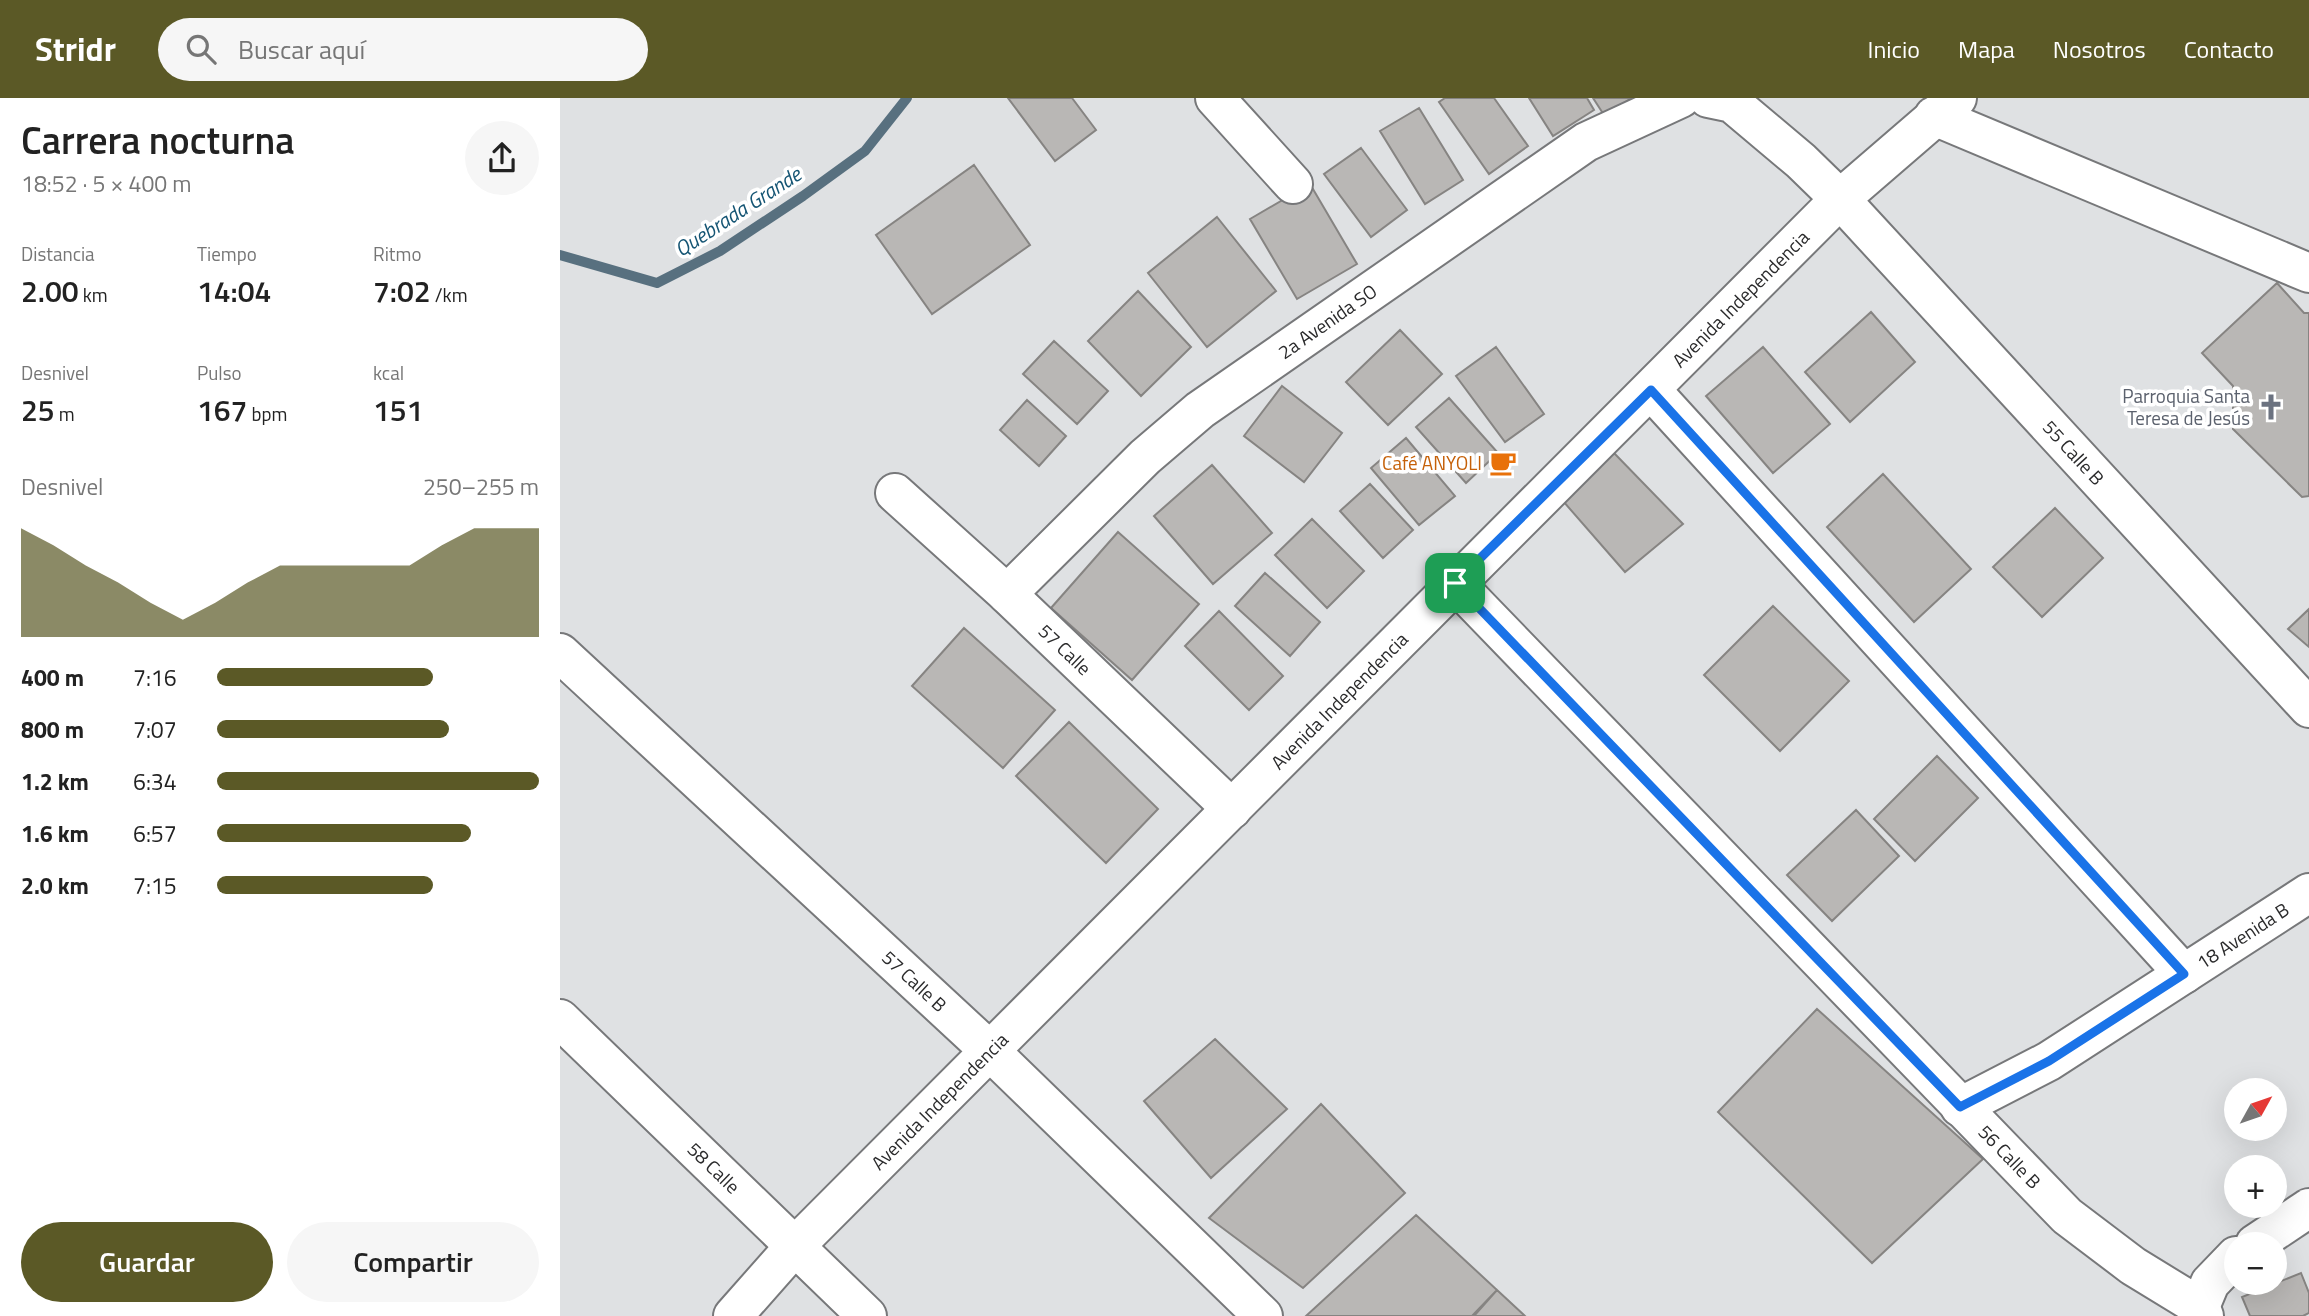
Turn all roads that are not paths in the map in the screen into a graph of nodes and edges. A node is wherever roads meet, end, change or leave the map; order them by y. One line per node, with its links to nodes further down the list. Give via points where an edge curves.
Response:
1 (1681, 98): 11 (street, 2a Avenida SO, via 1586,142 1200,410 1145,457)
2 (1708, 98): 6 (street, via 1732,103)
3 (1234, 104): 5 (street)
4 (1946, 107): 6 (street, Avenida Independencia); 7 (street)
5 (1293, 184)
6 (1840, 199): 8 (street, Avenida Independencia); 13 (street, 55 Calle B)
7 (2309, 273)
8 (1651, 390): 10 (street, Avenida Independencia); 16 (street)
9 (895, 493): 11 (street, 57 Calle)
10 (1455, 583): 14 (street, Avenida Independencia); 19 (street, 56 Calle B)
11 (1007, 594): 14 (street, 57 Calle)
12 (560, 653): 18 (street, 57 Calle B)
13 (2309, 708)
14 (1231, 809): 18 (street, Avenida Independencia)
15 (2309, 893): 16 (street, 18 Avenida B)
16 (2184, 974): 19 (street, 18 Avenida B, via 2049,1061)
17 (560, 1019): 22 (street, 58 Calle)
18 (990, 1051): 22 (street, Avenida Independencia); 27 (street, 57 Calle B)
19 (1960, 1107): 24 (street, 56 Calle B, via 2067,1216)
20 (2309, 1208): 21 (street)
21 (2273, 1232)
22 (794, 1247): 25 (street, Avenida Independencia); 26 (street, 58 Calle)
23 (2224, 1268): 24 (street, via 2210,1283)
24 (2202, 1311)
25 (733, 1316)
26 (867, 1316)
27 (1263, 1316)

